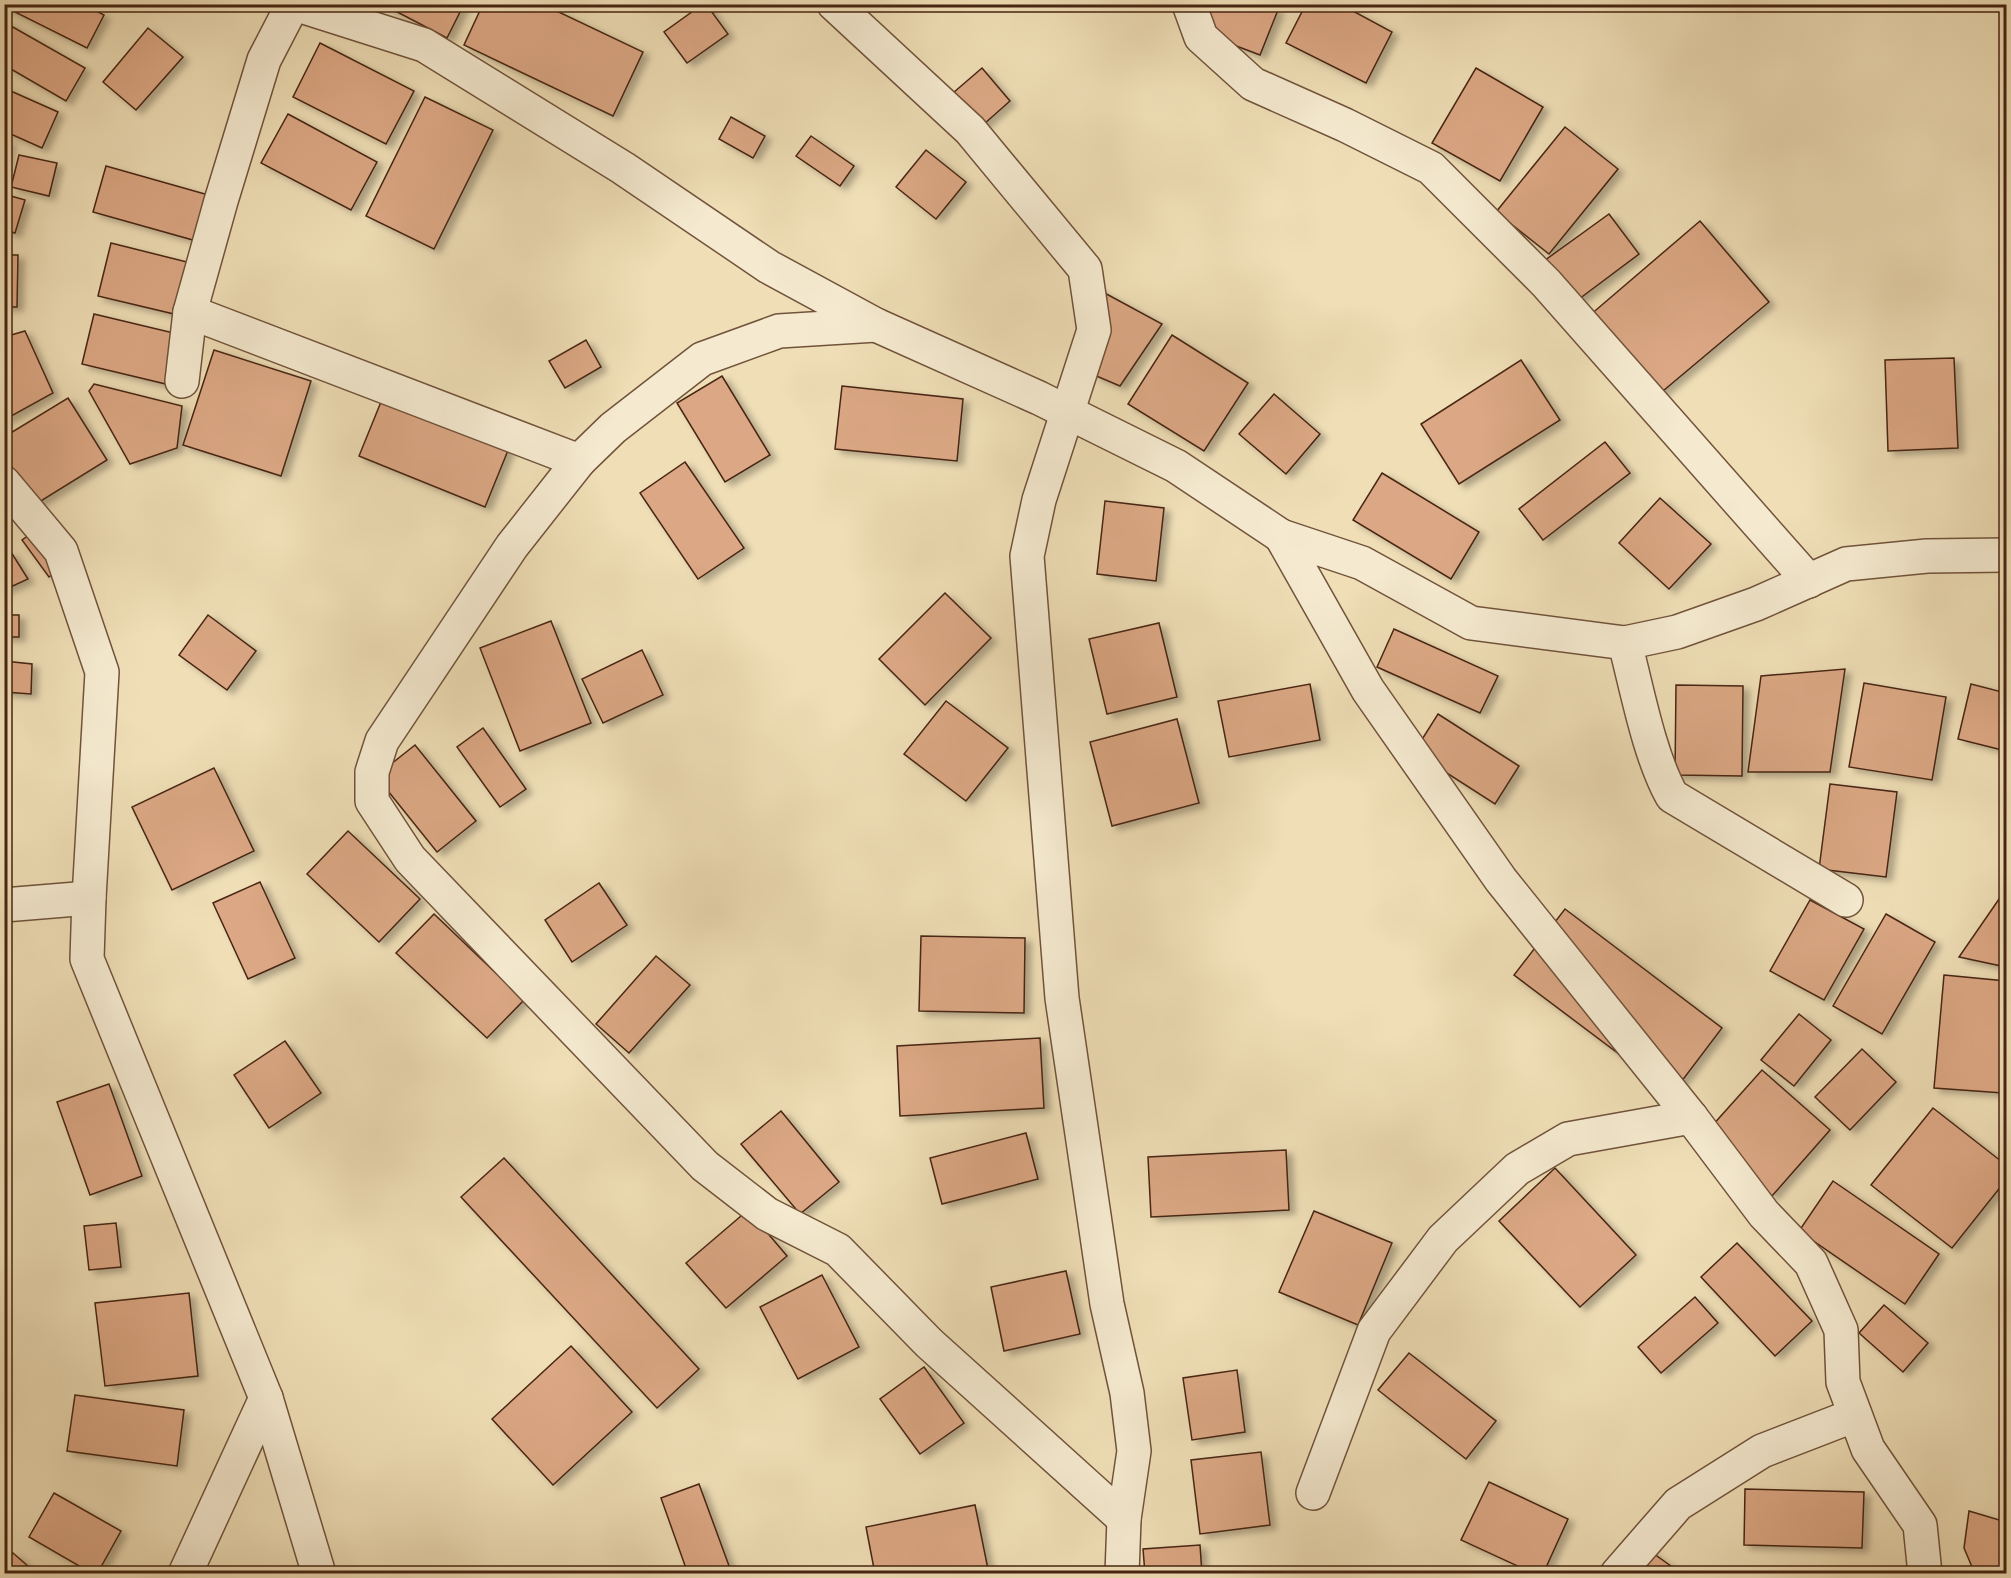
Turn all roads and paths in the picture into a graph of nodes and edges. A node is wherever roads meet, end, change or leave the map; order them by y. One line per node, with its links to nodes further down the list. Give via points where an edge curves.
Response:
1 (294, 4): 4 (street, via 264,60); 5 (street, via 424,45 623,168 769,267)
2 (834, 4): 7 (street, via 970,130 1084,269 1094,330)
3 (1189, 4): 12 (street, via 1201,37 1253,84 1345,124 1431,168 1546,284)
4 (190, 312): 6 (street); 8 (street)
5 (876, 326): 7 (street); 8 (street, via 779,331 702,359 613,428)
6 (182, 381)
7 (1069, 413): 10 (street, via 1176,466); 21 (street, via 1039,500 1027,556 1062,998 1107,1304 1127,1393 1134,1450)
8 (579, 461): 21 (street, via 512,546 382,741 372,772 372,801 410,859 705,1166 767,1214 838,1250 929,1343)
9 (4, 483): 14 (street, via 61,552 102,672)
10 (1281, 536): 13 (street, via 1362,563 1471,622); 17 (street, via 1368,690 1494,870)
11 (2007, 555): 12 (street, via 1927,556 1846,564)
12 (1809, 580): 13 (street, via 1677,632)
13 (1624, 643): 15 (street, via 1672,796)
14 (88, 898): 16 (street); 18 (street, via 87,959)
15 (1846, 900)
16 (4, 905)
17 (1691, 1117): 19 (street, via 1764,1214 1811,1263 1842,1330 1843,1382); 20 (street, via 1568,1139 1517,1169 1443,1239 1374,1331)
18 (266, 1398): 22 (street); 23 (street)
19 (1855, 1415): 25 (street, via 1762,1451 1678,1504); 26 (street, via 1868,1449 1920,1526)
20 (1313, 1492)
21 (1124, 1519): 24 (street)
22 (185, 1574)
23 (320, 1574)
24 (1122, 1574)
25 (1617, 1574)
26 (1925, 1574)

